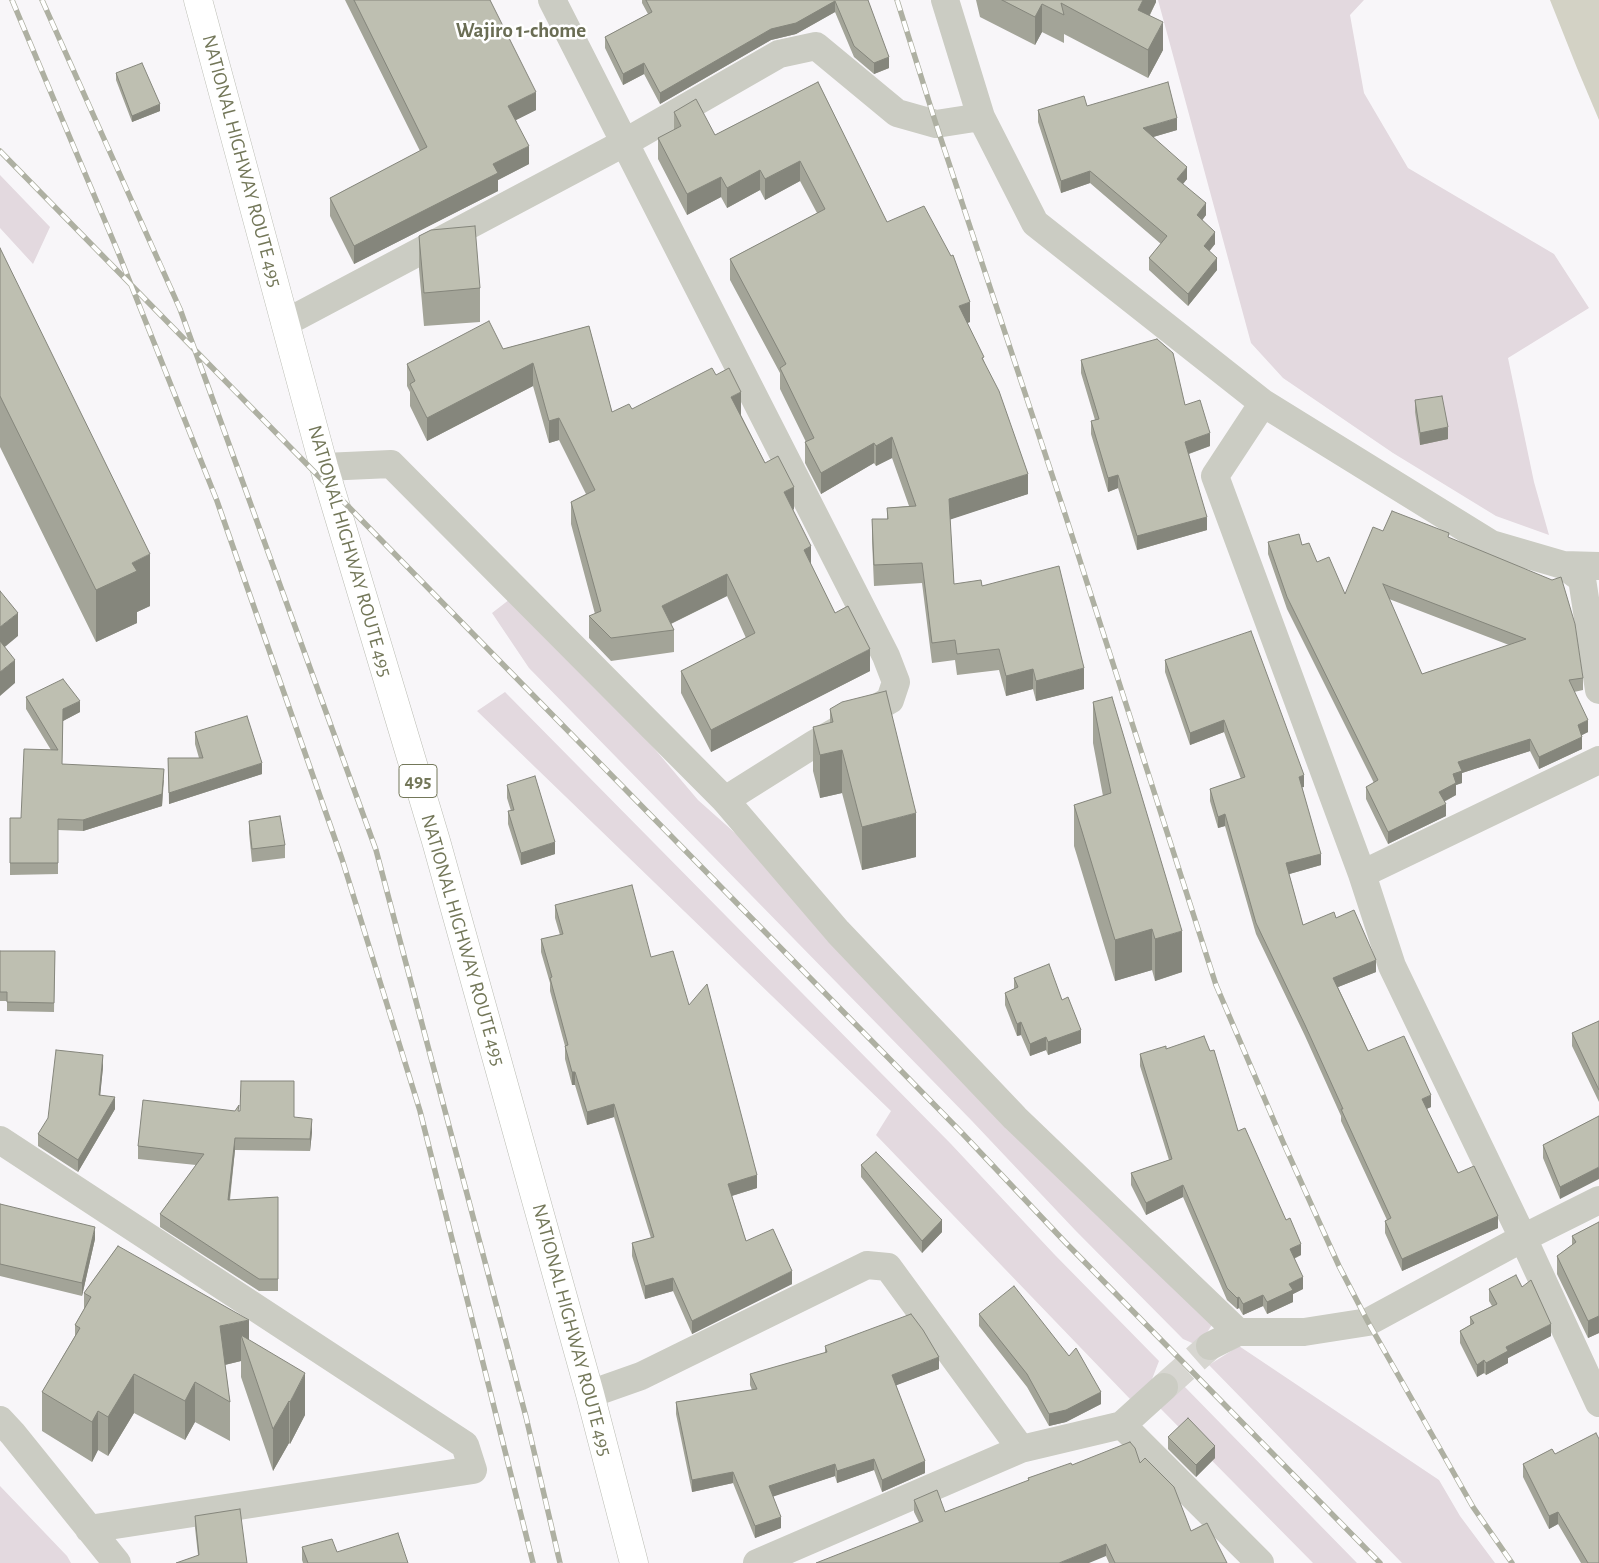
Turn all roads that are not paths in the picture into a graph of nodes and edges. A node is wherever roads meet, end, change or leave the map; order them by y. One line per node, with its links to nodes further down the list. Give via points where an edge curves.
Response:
1 (198, 0): 6 (highway, NATIONAL HIGHWAY ROUTE 495 / 495)
2 (552, 0): 5 (street)
3 (945, 0): 4 (street)
4 (981, 118): 5 (street, via 936,124 897,113 816,46 779,54); 7 (street, via 1034,223)
5 (624, 143): 6 (street); 13 (street, via 886,656 896,682 890,700)
6 (285, 323): 8 (highway, NATIONAL HIGHWAY ROUTE 495 / 495)
7 (1263, 403): 9 (street, via 1490,544); 14 (street, via 1214,476)
8 (324, 467): 13 (street, via 391,464); 21 (highway, NATIONAL HIGHWAY ROUTE 495 / 495, via 436,841)
9 (1563, 565): 10 (street); 11 (street, via 1582,579)
10 (1599, 566)
11 (1599, 690)
12 (1599, 760): 14 (street)
13 (725, 800): 18 (street, via 838,932 1015,1118)
14 (1362, 874): 17 (street, via 1392,966)
15 (0, 1140): 26 (street, via 465,1445 473,1470)
16 (1599, 1200): 17 (street)
17 (1523, 1238): 18 (street, via 1368,1322 1304,1332); 22 (street)
18 (1238, 1332): 19 (street)
19 (1210, 1346)
20 (1164, 1387): 24 (street)
21 (590, 1394): 25 (street, via 641,1376 867,1265 888,1267); 28 (highway, NATIONAL HIGHWAY ROUTE 495 / 495)
22 (1599, 1403)
23 (0, 1420): 26 (street)
24 (1122, 1425): 25 (street); 30 (street)
25 (1021, 1449): 29 (street)
26 (89, 1529): 27 (street)
27 (117, 1563)
28 (634, 1563)
29 (757, 1563)
30 (1260, 1563)

